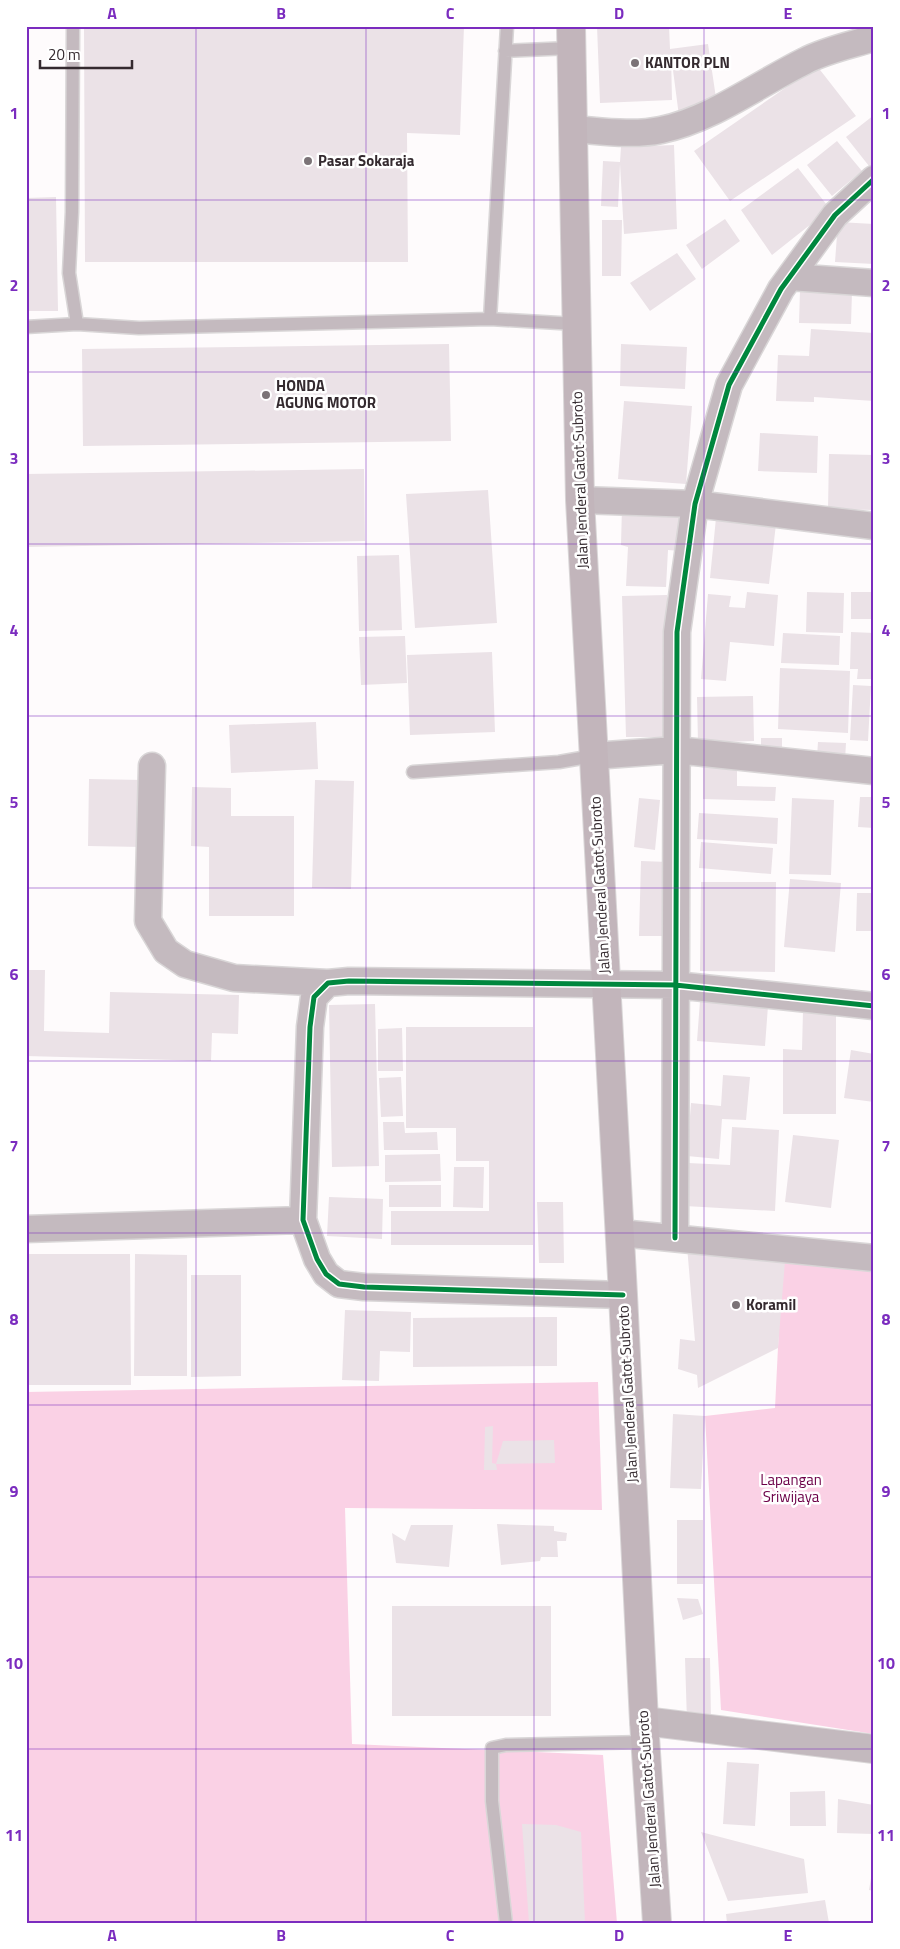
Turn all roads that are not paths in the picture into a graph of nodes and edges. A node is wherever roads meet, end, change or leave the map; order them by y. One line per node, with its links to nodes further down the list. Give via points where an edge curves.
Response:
1 (73, 26): 11 (lane, via 69,272)
2 (507, 26): 5 (lane)
3 (571, 37): 5 (lane); 6 (highway, Jalan Jenderal Gatot Subroto)
4 (874, 38): 6 (street, via 818,54 679,126 624,133)
5 (505, 51): 10 (lane)
6 (573, 130): 12 (highway, Jalan Jenderal Gatot Subroto)
7 (874, 179): 8 (street, via 835,215)
8 (790, 277): 9 (street); 15 (street, via 729,385)
9 (874, 282)
10 (490, 319): 11 (lane, via 139,328); 12 (lane)
11 (77, 324): 13 (lane)
12 (576, 324): 14 (highway, Jalan Jenderal Gatot Subroto)
13 (26, 327)
14 (580, 500): 15 (street); 18 (highway, Jalan Jenderal Gatot Subroto)
15 (694, 504): 16 (street); 17 (street, via 677,632)
16 (874, 526)
17 (676, 750): 18 (street); 20 (street); 24 (street)
18 (593, 756): 21 (lane, via 559,762); 23 (highway, Jalan Jenderal Gatot Subroto)
19 (152, 766): 22 (street, via 148,921 166,951 185,964 234,978)
20 (874, 771)
21 (413, 772)
22 (328, 983): 23 (street); 26 (street, via 314,997 311,1020)
23 (606, 984): 24 (street); 28 (highway, Jalan Jenderal Gatot Subroto)
24 (675, 985): 25 (street); 29 (street)
25 (874, 1006)
26 (303, 1220): 27 (street); 31 (street, via 317,1259 326,1274 339,1284)
27 (26, 1229)
28 (620, 1233): 29 (street); 31 (highway, Jalan Jenderal Gatot Subroto)
29 (676, 1238): 30 (street)
30 (874, 1258)
31 (623, 1295): 32 (highway, Jalan Jenderal Gatot Subroto)
32 (644, 1731): 33 (street); 34 (lane, via 492,1748 492,1801); 35 (highway, Jalan Jenderal Gatot Subroto)
33 (874, 1749)
34 (506, 1923)
35 (657, 1923)

